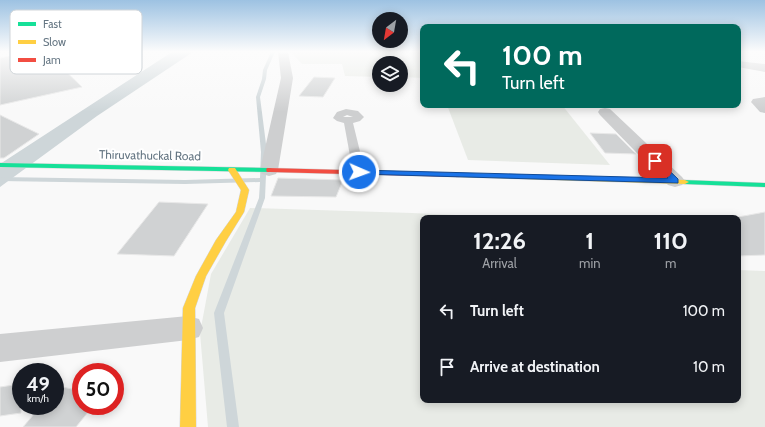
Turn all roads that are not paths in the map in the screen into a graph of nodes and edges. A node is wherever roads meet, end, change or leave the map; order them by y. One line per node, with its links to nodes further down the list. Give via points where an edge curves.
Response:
1 (286, 72): 8 (street, via 287,78)
2 (765, 100): 3 (street, via 758,102)
3 (765, 109)
4 (605, 112): 10 (street)
5 (348, 121): 9 (lane)
6 (0, 165): 7 (main road, Thiruvathuckal Road)
7 (232, 170): 8 (main road, Thiruvathuckal Road); 12 (main road, via 246,190 240,212 201,276 189,308)
8 (265, 170): 9 (main road, Thiruvathuckal Road)
9 (359, 172): 10 (main road, Thiruvathuckal Road)
10 (675, 181): 11 (main road, Thiruvathuckal Road)
11 (765, 185)
12 (188, 328): 13 (street); 14 (main road)
13 (0, 348)
14 (188, 427)

